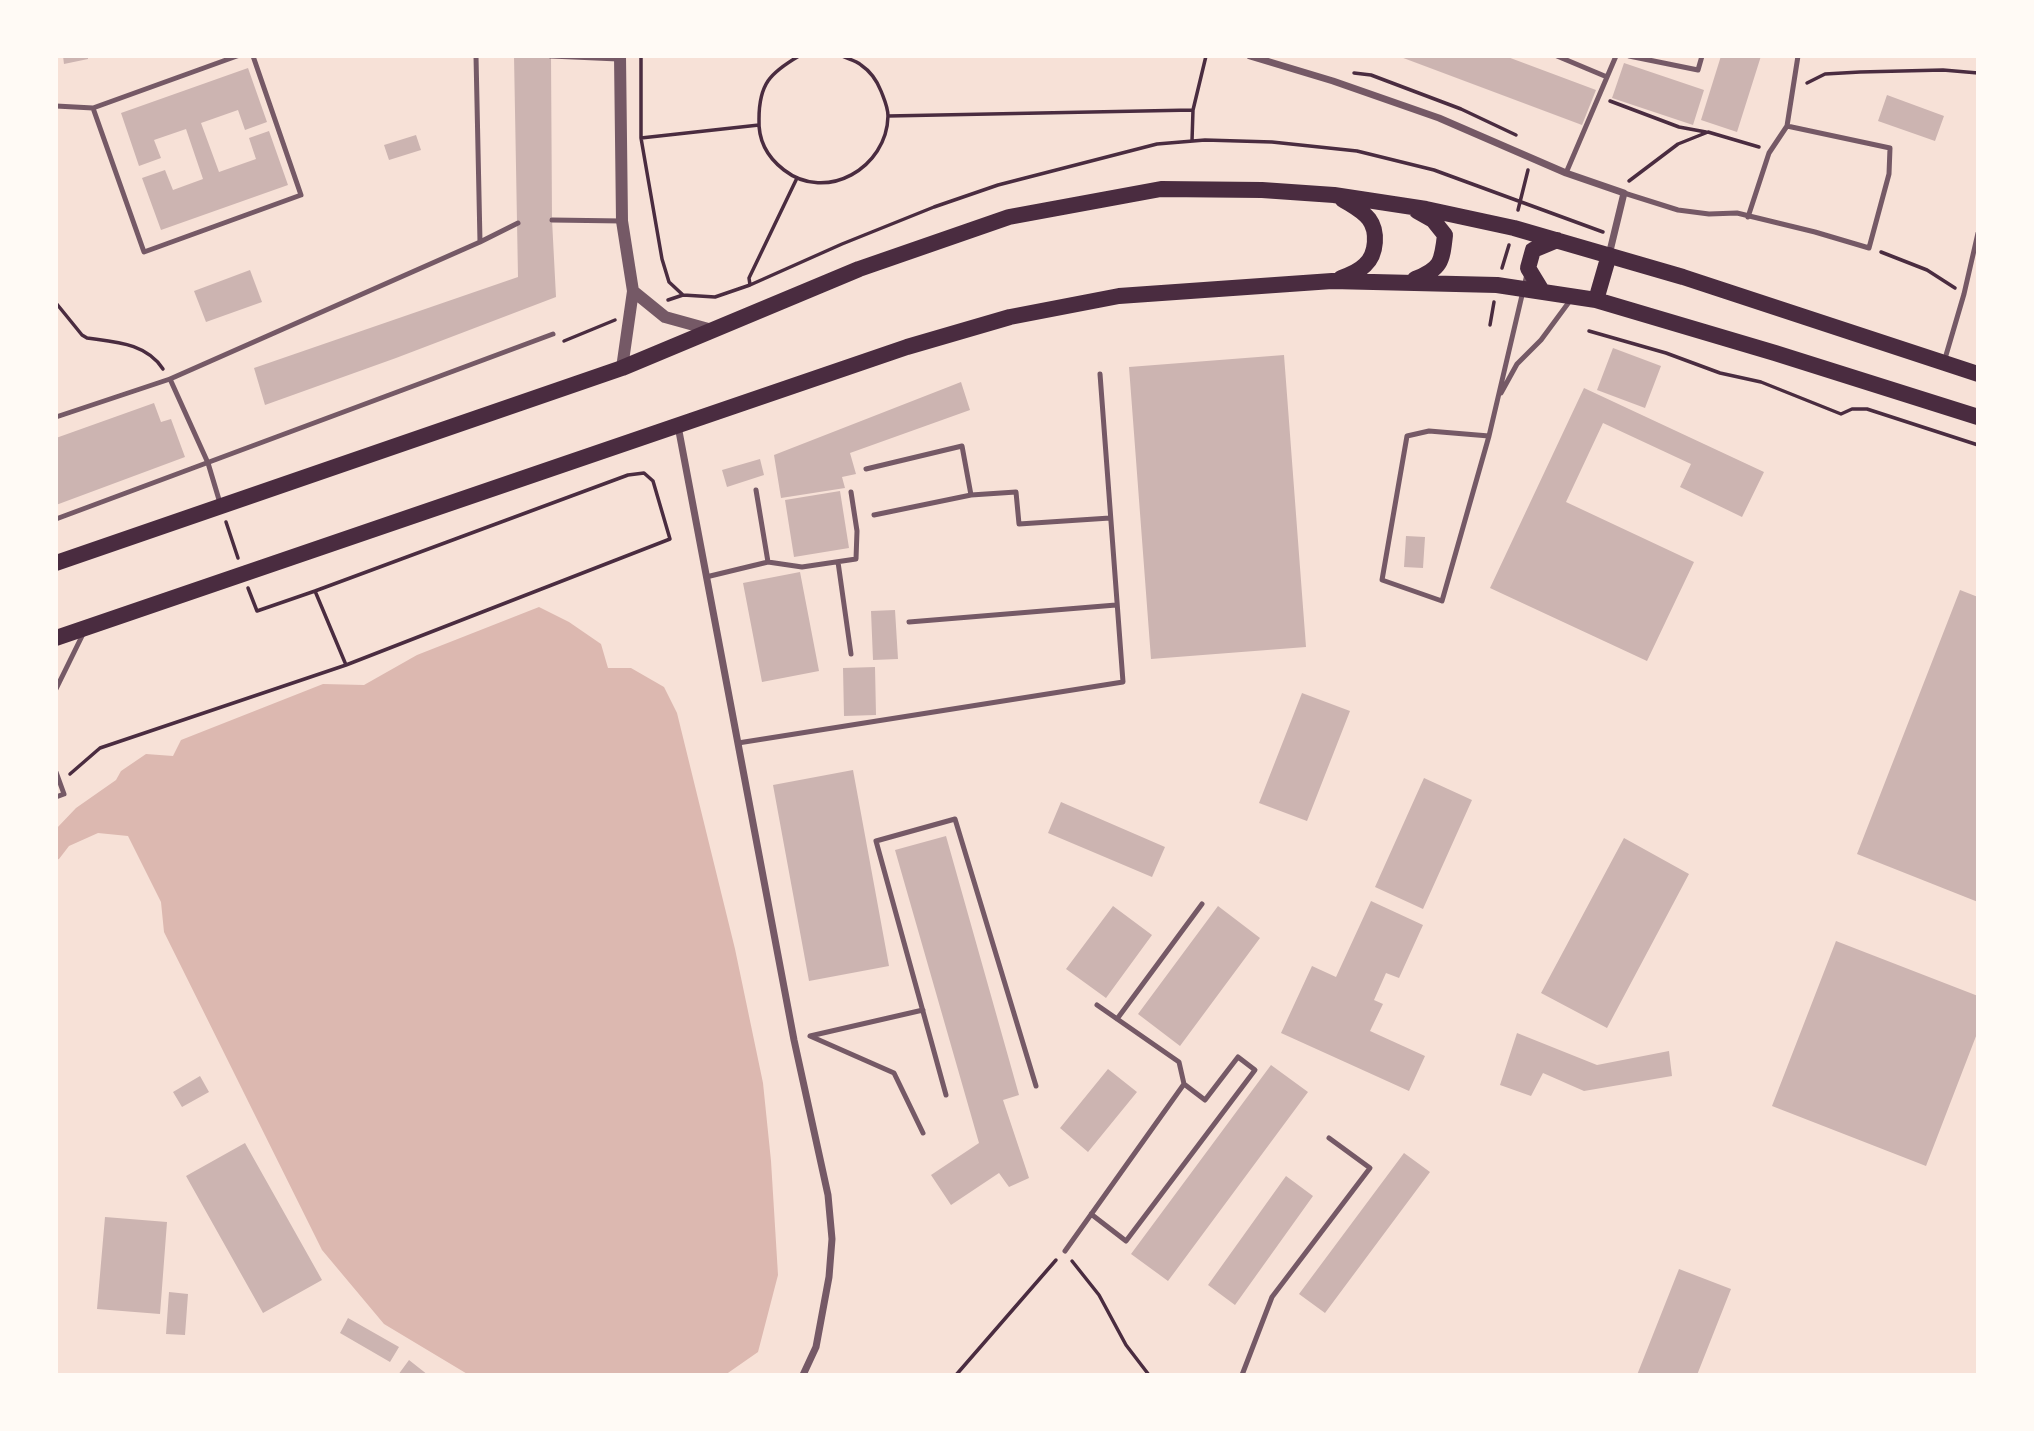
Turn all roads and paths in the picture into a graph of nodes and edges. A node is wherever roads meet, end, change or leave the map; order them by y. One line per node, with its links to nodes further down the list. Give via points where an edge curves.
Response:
1 (237, 56): 21 (lane)
2 (253, 56): 21 (lane, via 301,195 144,253)
3 (476, 56): 42 (lane)
4 (641, 56): 27 (path)
5 (799, 56): 24 (path, via 769,79 759,99)
6 (842, 56): 23 (path, via 861,65 877,82)
7 (1206, 56): 22 (path)
8 (1250, 56): 30 (street, via 1439,118)
9 (1557, 56): 17 (lane)
10 (1616, 56): 17 (lane)
11 (1629, 56): 12 (lane, via 1698,69)
12 (1702, 56)
13 (1798, 56): 18 (lane)
14 (551, 57): 15 (lane)
15 (620, 58): 37 (street)
16 (1978, 74): 18 (path, via 1931,70 1825,74)
17 (1607, 77): 19 (lane)
18 (1792, 90): 25 (lane)
19 (1598, 96): 26 (path, via 1679,127); 30 (lane)
20 (56, 106): 21 (lane)
21 (93, 108)
22 (1193, 110): 23 (path); 28 (path)
23 (888, 116): 24 (path, via 878,152 859,172 824,183 797,178 772,161)
24 (759, 125): 27 (path)
25 (1787, 126): 29 (lane); 43 (lane, via 1890,148 1889,174)
26 (1708, 132): 29 (path); 31 (path, via 1678,144)
27 (641, 138): 53 (path, via 668,282)
28 (1192, 141)
29 (1769, 153): 35 (lane)
30 (1566, 173): 32 (street)
31 (1627, 182)
32 (1624, 193): 35 (lane, via 1678,210); 45 (street)
33 (1334, 195): 34 (main road); 47 (main road, via 1370,220 1376,240 1368,263); 57 (main road, via 1161,189 1009,217 859,269)
34 (1408, 206): 40 (main road); 48 (main road, via 1433,220 1445,235 1443,256 1432,273)
35 (1748, 217): 43 (lane)
36 (552, 220): 37 (lane)
37 (622, 221): 50 (street)
38 (518, 223): 42 (lane)
39 (1978, 233): 52 (lane)
40 (1537, 234): 41 (main road); 44 (lane)
41 (1557, 240): 44 (main road); 45 (main road)
42 (480, 242): 64 (lane)
43 (1869, 248): 52 (path, via 1927,270)
44 (1533, 250): 46 (main road)
45 (1609, 255): 55 (main road); 60 (main road)
46 (1528, 268): 49 (lane); 51 (main road)
47 (1332, 281): 48 (main road); 68 (main road, via 1119,296 1010,317)
48 (1409, 282): 49 (main road)
49 (1524, 288): 51 (main road); 65 (lane)
50 (633, 291): 57 (street, via 665,317); 61 (street)
51 (1542, 291): 54 (main road)
52 (1964, 294): 60 (lane)
53 (683, 295)
54 (1573, 297): 55 (main road); 65 (lane, via 1517,364)
55 (1596, 300): 67 (main road)
56 (56, 303): 64 (path, via 82,335 136,346 159,362)
57 (712, 330): 61 (main road)
58 (1589, 331): 70 (path, via 1760,382 1841,414 1867,409)
59 (553, 334): 71 (lane)
60 (1944, 363): 63 (main road)
61 (622, 368): 76 (main road)
62 (1100, 374): 78 (lane)
63 (1978, 374)
64 (170, 379): 66 (lane); 71 (lane)
65 (1496, 402): 69 (lane)
66 (56, 417)
67 (1978, 417)
68 (678, 426): 83 (main road); 84 (street)
69 (1489, 436): 69 (lane, via 1429,430 1407,436 1382,580 1442,601)
70 (1978, 445)
71 (208, 463): 76 (lane); 79 (lane)
72 (866, 469): 75 (lane, via 962,446)
73 (756, 490): 80 (lane)
74 (851, 492): 81 (lane, via 856,559)
75 (971, 495): 77 (lane); 78 (lane, via 1016,492 1019,524)
76 (221, 506): 82 (main road); 83 (path)
77 (874, 515)
78 (1110, 518): 86 (lane)
79 (56, 519)
80 (768, 562): 81 (lane, via 802,567); 84 (lane)
81 (838, 562): 90 (lane)
82 (56, 563)
83 (243, 574): 85 (path, via 257,611); 88 (main road)
84 (706, 577): 93 (street)
85 (315, 591): 91 (path); 91 (path, via 628,475 644,474 653,481 670,538)
86 (1116, 605): 87 (lane); 93 (lane, via 1123,682)
87 (909, 622)
88 (86, 629): 89 (main road); 92 (lane)
89 (56, 638)
90 (850, 654)
91 (346, 665): 95 (path, via 100,748)
92 (56, 689)
93 (738, 743): 102 (street)
94 (56, 772): 95 (lane)
95 (60, 783): 96 (lane, via 64,794)
96 (56, 796)
97 (1202, 904): 100 (lane)
98 (1097, 1005): 100 (lane)
99 (923, 1010): 101 (lane); 104 (lane, via 876,841 955,819); 105 (lane)
100 (1117, 1019): 103 (lane, via 1180,1062)
101 (810, 1036): 102 (lane); 106 (lane, via 894,1073)
102 (794, 1040): 110 (street, via 828,1195 832,1239 816,1347)
103 (1184, 1084): 108 (lane); 108 (lane, via 1205,1100 1238,1056 1255,1070 1126,1241)
104 (1036, 1086)
105 (946, 1095)
106 (923, 1133)
107 (1329, 1138): 113 (lane, via 1370,1168 1272,1297)
108 (1091, 1214): 109 (lane)
109 (1065, 1251): 111 (path); 112 (path, via 1099,1294 1126,1345)
110 (803, 1375)
111 (956, 1375)
112 (1149, 1375)
113 (1242, 1375)

